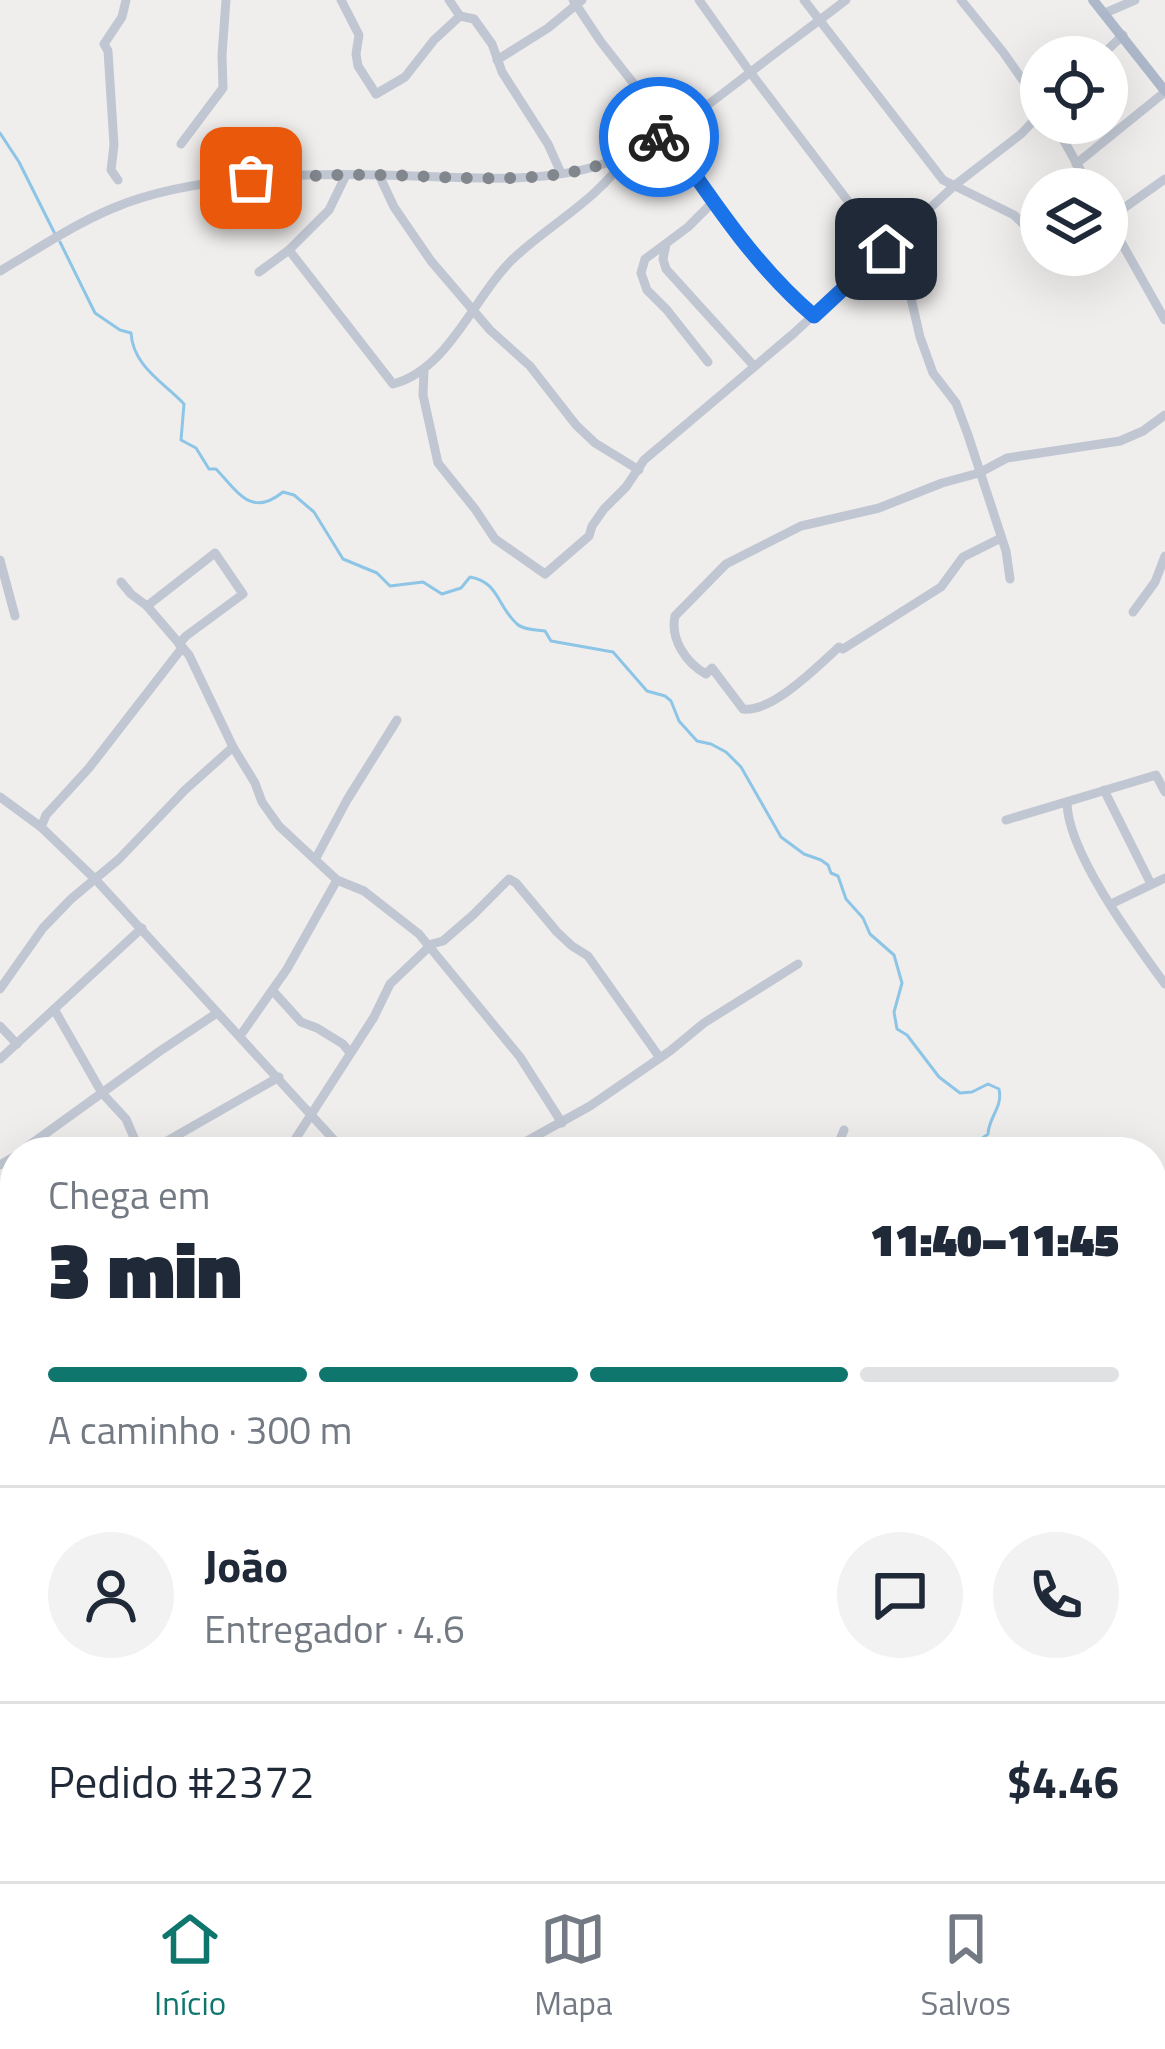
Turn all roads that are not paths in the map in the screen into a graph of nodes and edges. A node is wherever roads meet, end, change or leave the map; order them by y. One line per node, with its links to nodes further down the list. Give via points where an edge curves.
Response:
1 (126, 0): 33 (street, via 104,44)
2 (226, 0): 24 (street, via 223,88)
3 (341, 0): 13 (street, via 359,34 358,66 376,94 405,77)
4 (449, 0): 13 (street)
5 (804, 0): 14 (street)
6 (846, 0): 14 (street)
7 (961, 0): 20 (street)
8 (1093, 0): 12 (main road)
9 (1135, 0): 12 (street)
10 (577, 1): 17 (street); 22 (street)
11 (703, 1): 19 (street)
12 (1105, 13): 15 (main road)
13 (460, 16): 16 (street, via 474,19)
14 (819, 21): 19 (street); 34 (street)
15 (1123, 35): 21 (main road)
16 (492, 44): 17 (street); 18 (street)
17 (509, 51): 18 (street)
18 (497, 60): 29 (street)
19 (750, 72): 22 (street); 39 (street)
20 (1020, 78)
21 (1165, 92): 27 (street)
22 (666, 133): 26 (street); 35 (street)
23 (1020, 135): 34 (street)
24 (181, 144)
25 (1065, 144): 27 (street)
26 (627, 155): 29 (street); 44 (street, via 514,258)
27 (1076, 164): 28 (street)
28 (1078, 168)
29 (561, 173): 31 (street)
30 (346, 175): 31 (street); 40 (street, via 329,210); 42 (street, via 251,178 159,193 110,209)
31 (379, 175): 44 (street, via 431,260)
32 (1165, 179): 36 (street)
33 (118, 180)
34 (955, 185): 37 (street); 39 (street)
35 (713, 201): 38 (street); 45 (street)
36 (1128, 205)
37 (1020, 221)
38 (666, 243): 47 (street, via 641,273); 48 (street, via 671,276)
39 (886, 249): 45 (street); 52 (street)
40 (289, 250): 43 (street); 49 (street, via 393,384)
41 (1128, 256): 46 (street)
42 (0, 271)
43 (259, 272)
44 (472, 308): 49 (street); 51 (street, via 576,425)
45 (814, 316): 48 (street)
46 (1165, 320)
47 (707, 362)
48 (754, 366): 51 (street)
49 (424, 371): 51 (street, via 438,463 495,539 545,574 590,536)
50 (1165, 415): 52 (street, via 1120,441 1007,458)
51 (639, 470)
52 (979, 473): 53 (street); 53 (street, via 801,526 736,558 683,605 676,637 697,669 712,668 752,711 941,587 963,556)
53 (1000, 538): 56 (street)
54 (1165, 556): 59 (street)
55 (0, 560): 60 (street)
56 (1010, 579)
57 (121, 582): 58 (street)
58 (147, 606): 61 (street); 61 (street, via 215,553 243,594)
59 (1133, 612)
60 (15, 616)
61 (181, 646): 63 (street); 69 (street)
62 (397, 720): 70 (street)
63 (233, 747): 70 (street, via 268,812); 72 (street)
64 (1104, 790): 65 (street, via 1156,775); 67 (street); 74 (street)
65 (1165, 792)
66 (0, 796): 69 (street)
67 (1067, 802): 68 (street); 75 (street, via 1082,855)
68 (1006, 820)
69 (41, 827): 72 (street)
70 (316, 858): 73 (street)
71 (1165, 878): 74 (street)
72 (96, 880): 76 (street); 81 (street, via 44,928)
73 (338, 880): 77 (street, via 396,914); 82 (street)
74 (1151, 884): 75 (street)
75 (1111, 904): 79 (street)
76 (142, 928): 83 (street); 84 (street)
77 (430, 947): 88 (street, via 391,983); 89 (street, via 509,879 588,956); 94 (street)
78 (798, 964): 89 (street)
79 (1160, 966): 80 (street)
80 (1165, 984)
81 (0, 988)
82 (273, 991): 86 (street); 88 (street, via 301,1022)
83 (54, 1009): 87 (street); 92 (street)
84 (218, 1013): 86 (street); 92 (street)
85 (0, 1026): 87 (street)
86 (240, 1036): 91 (street)
87 (17, 1044): 90 (street)
88 (350, 1053): 93 (street)
89 (660, 1058): 94 (street)
90 (0, 1059)
91 (279, 1077): 93 (street); 98 (street)
92 (103, 1093): 96 (street); 97 (street)
93 (313, 1115): 99 (street); 100 (street)
94 (562, 1123): 101 (street)
95 (844, 1130): 102 (street)
96 (42, 1137)
97 (136, 1137)
98 (171, 1137)
99 (298, 1137)
100 (332, 1137)
101 (535, 1137)
102 (841, 1137)

